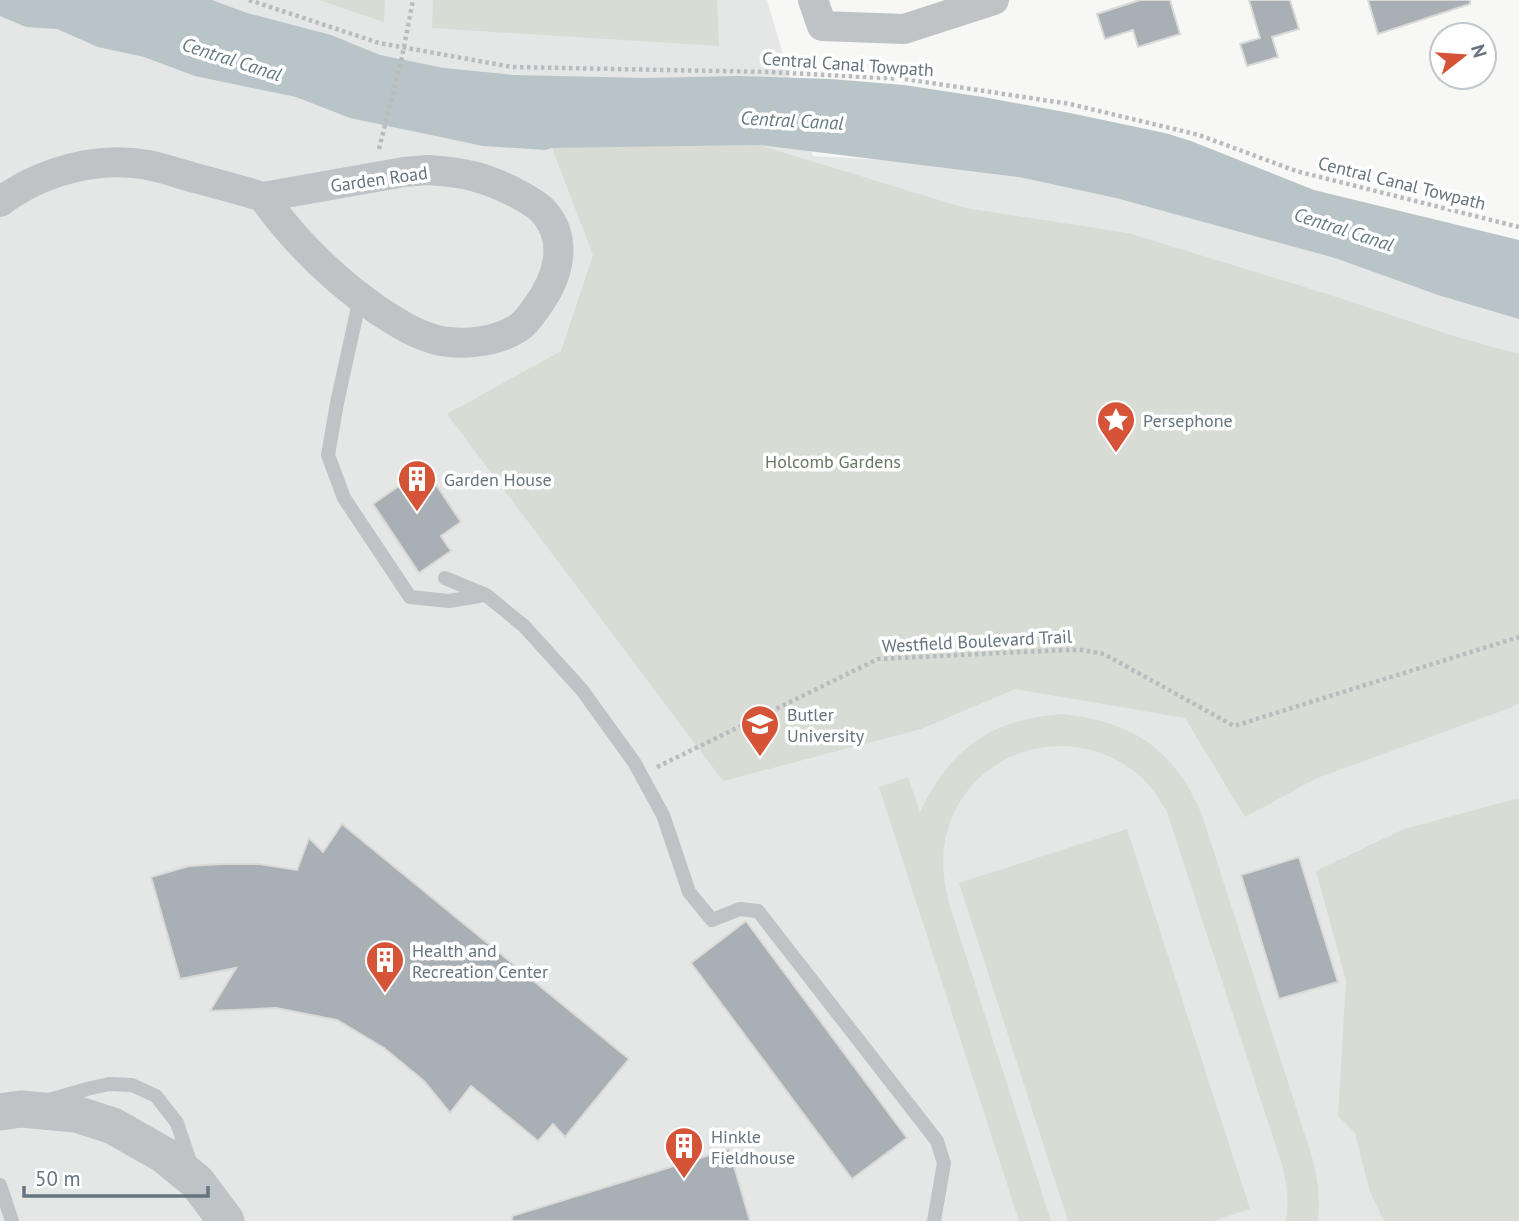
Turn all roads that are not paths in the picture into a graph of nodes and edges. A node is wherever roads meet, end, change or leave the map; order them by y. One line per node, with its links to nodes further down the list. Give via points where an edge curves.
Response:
1 (995, 0): 2 (street, via 904,29)
2 (818, 13)
3 (263, 197): 4 (street, Garden Road, via 159,168 119,163 57,172); 5 (street, Garden Road, via 307,251); 5 (street, Garden Road, via 404,172 450,172 495,182 527,198 544,212 555,230 558,264 543,299 519,328 497,337 453,342 418,334)
4 (0, 202)
5 (360, 298): 7 (lane, via 328,455 344,498 410,597 449,601)
6 (445, 578): 7 (lane)
7 (486, 595): 13 (lane, via 524,626 582,690 634,762 663,815 689,891 712,920 740,909 758,911 937,1141 944,1163)
8 (7, 1116): 11 (street, via 102,1141 158,1168); 12 (street, via 76,1114 113,1126 164,1155 197,1182)
9 (0, 1185): 10 (lane)
10 (12, 1221)
11 (207, 1221)
12 (226, 1221)
13 (933, 1221)

